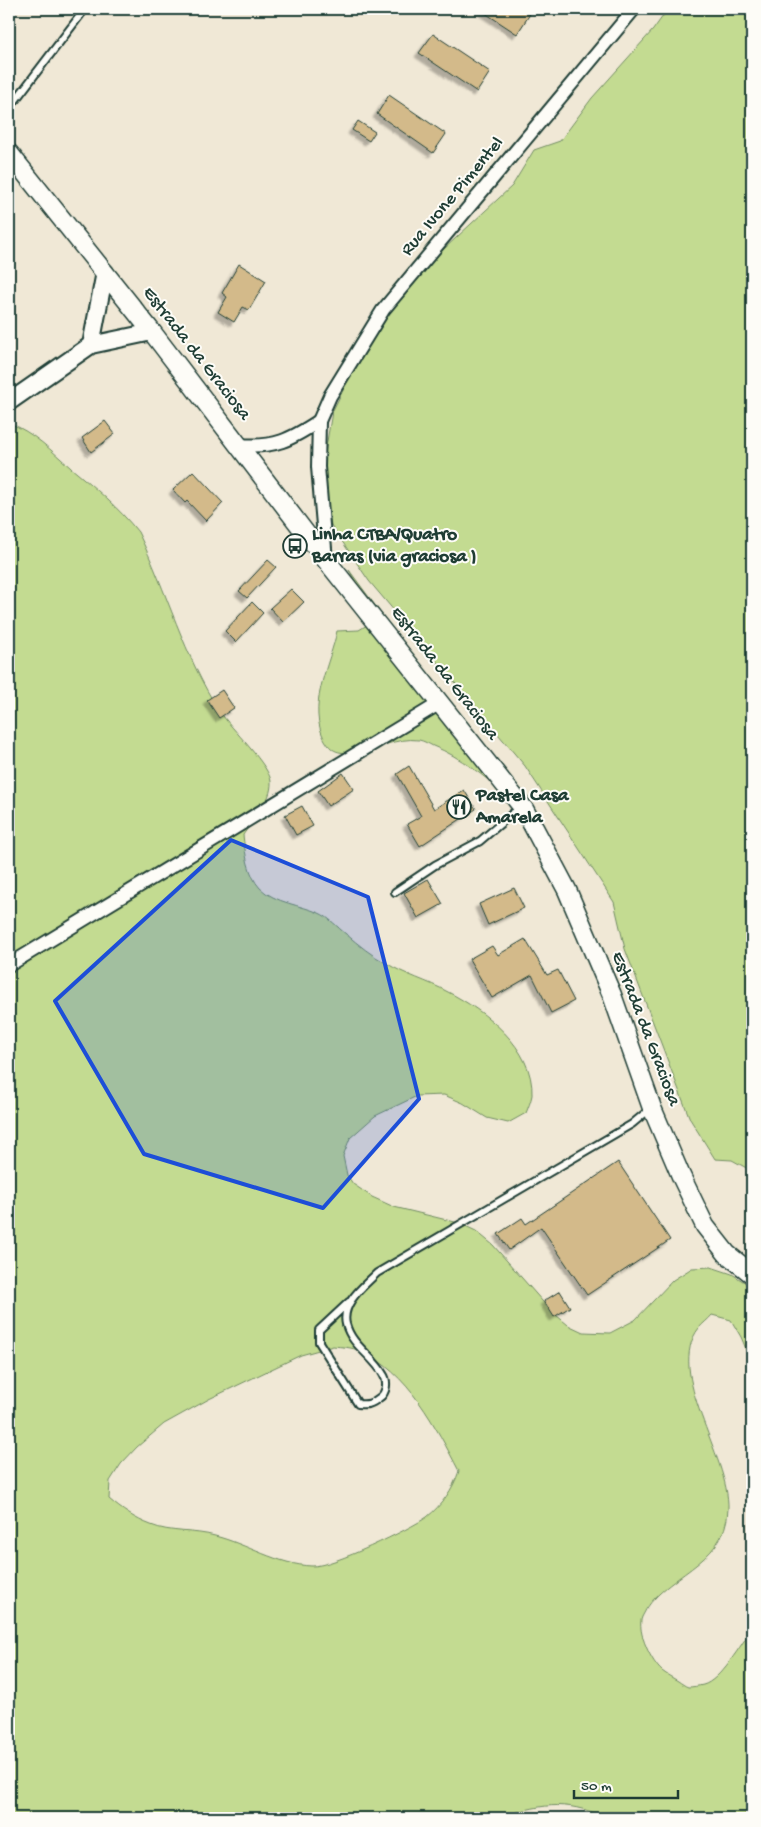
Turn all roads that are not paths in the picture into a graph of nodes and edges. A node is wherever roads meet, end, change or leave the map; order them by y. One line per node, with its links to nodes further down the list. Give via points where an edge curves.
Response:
1 (85, 9): 3 (lane)
2 (634, 9): 9 (street, Rua Ivone Pimentel, via 383,310)
3 (9, 106)
4 (9, 153): 5 (main road, Estrada da Graciosa)
5 (105, 272): 6 (main road, Estrada da Graciosa); 7 (street)
6 (152, 332): 7 (street); 10 (main road, Estrada da Graciosa)
7 (91, 345): 8 (street)
8 (9, 402)
9 (318, 421): 10 (street, via 280,443); 11 (street, Rua Ivone Pimentel, via 318,467)
10 (240, 445): 11 (main road, Estrada da Graciosa)
11 (326, 560): 12 (main road, Estrada da Graciosa)
12 (440, 703): 13 (main road, Estrada da Graciosa); 15 (street)
13 (524, 809): 14 (lane, via 513,813 480,841 435,864); 16 (main road, Estrada da Graciosa, via 567,890 612,995)
14 (395, 892)
15 (9, 965)
16 (652, 1108): 17 (main road, Estrada da Graciosa, via 705,1226 727,1254); 18 (lane, via 632,1124 377,1273)
17 (752, 1274)
18 (349, 1302): 18 (lane, via 319,1330 319,1342 358,1404 369,1405 383,1396 387,1385 384,1374 353,1339 346,1323)

